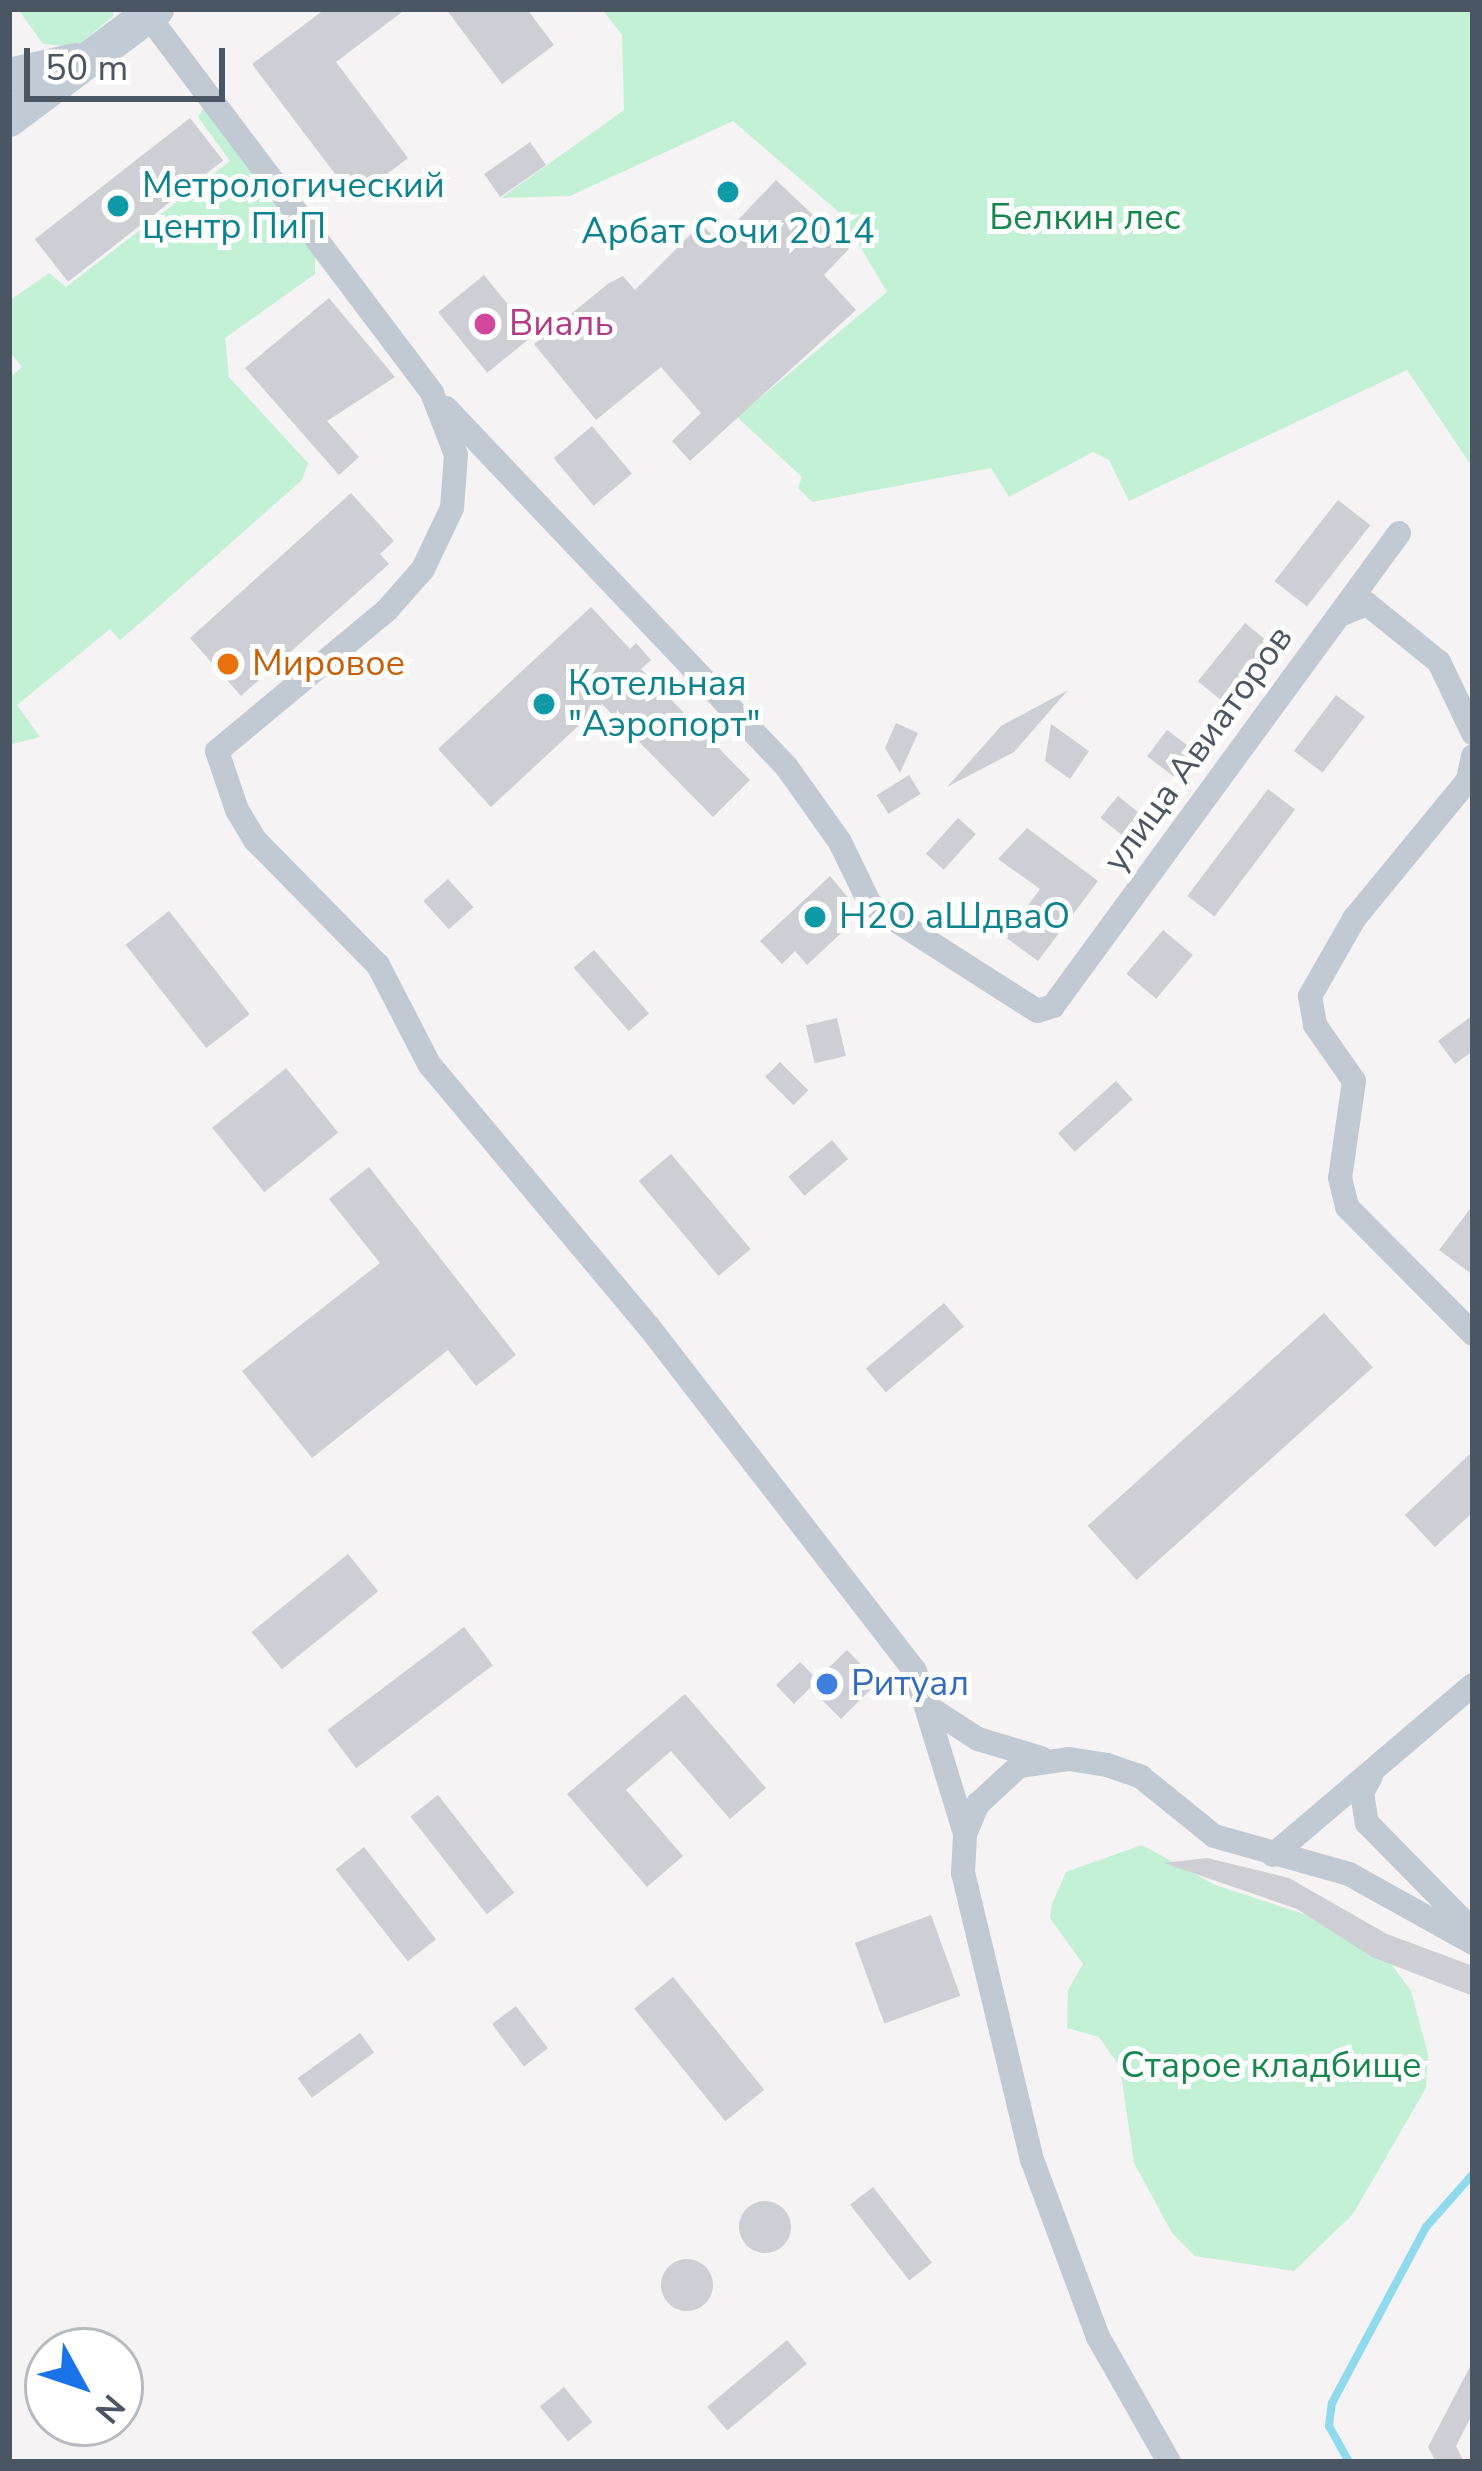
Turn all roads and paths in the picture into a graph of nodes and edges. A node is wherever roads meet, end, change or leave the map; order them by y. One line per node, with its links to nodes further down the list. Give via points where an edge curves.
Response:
1 (149, 11): 2 (main road); 5 (street)
2 (106, 48): 3 (main road); 4 (main road)
3 (9, 76)
4 (9, 119)
5 (432, 393): 7 (street, улица Авиаторов, via 786,766 840,842 870,904 1037,1011 1053,1006); 12 (street, via 452,433 458,478 439,543 387,610 217,751 237,810 255,840 378,965 428,1064 649,1327 915,1671)
6 (1399, 533): 7 (street, улица Авиаторов)
7 (1342, 614): 8 (street, via 1367,604 1439,662)
8 (1473, 734)
9 (1473, 756): 10 (street, via 1468,779 1354,919 1310,996 1315,1025 1354,1082 1340,1178 1346,1207)
10 (1473, 1334)
11 (1473, 1684): 14 (street)
12 (930, 1708): 13 (street, via 978,1739); 15 (street)
13 (1046, 1760): 15 (street, via 999,1780); 16 (street, via 1141,1777 1214,1835)
14 (1375, 1769): 16 (street); 17 (street, via 1362,1792 1367,1823)
15 (965, 1834): 19 (street, via 974,1933 1060,2248 1098,2337)
16 (1273, 1856): 18 (street, via 1349,1874)
17 (1473, 1930)
18 (1473, 1943)
19 (1169, 2462)

